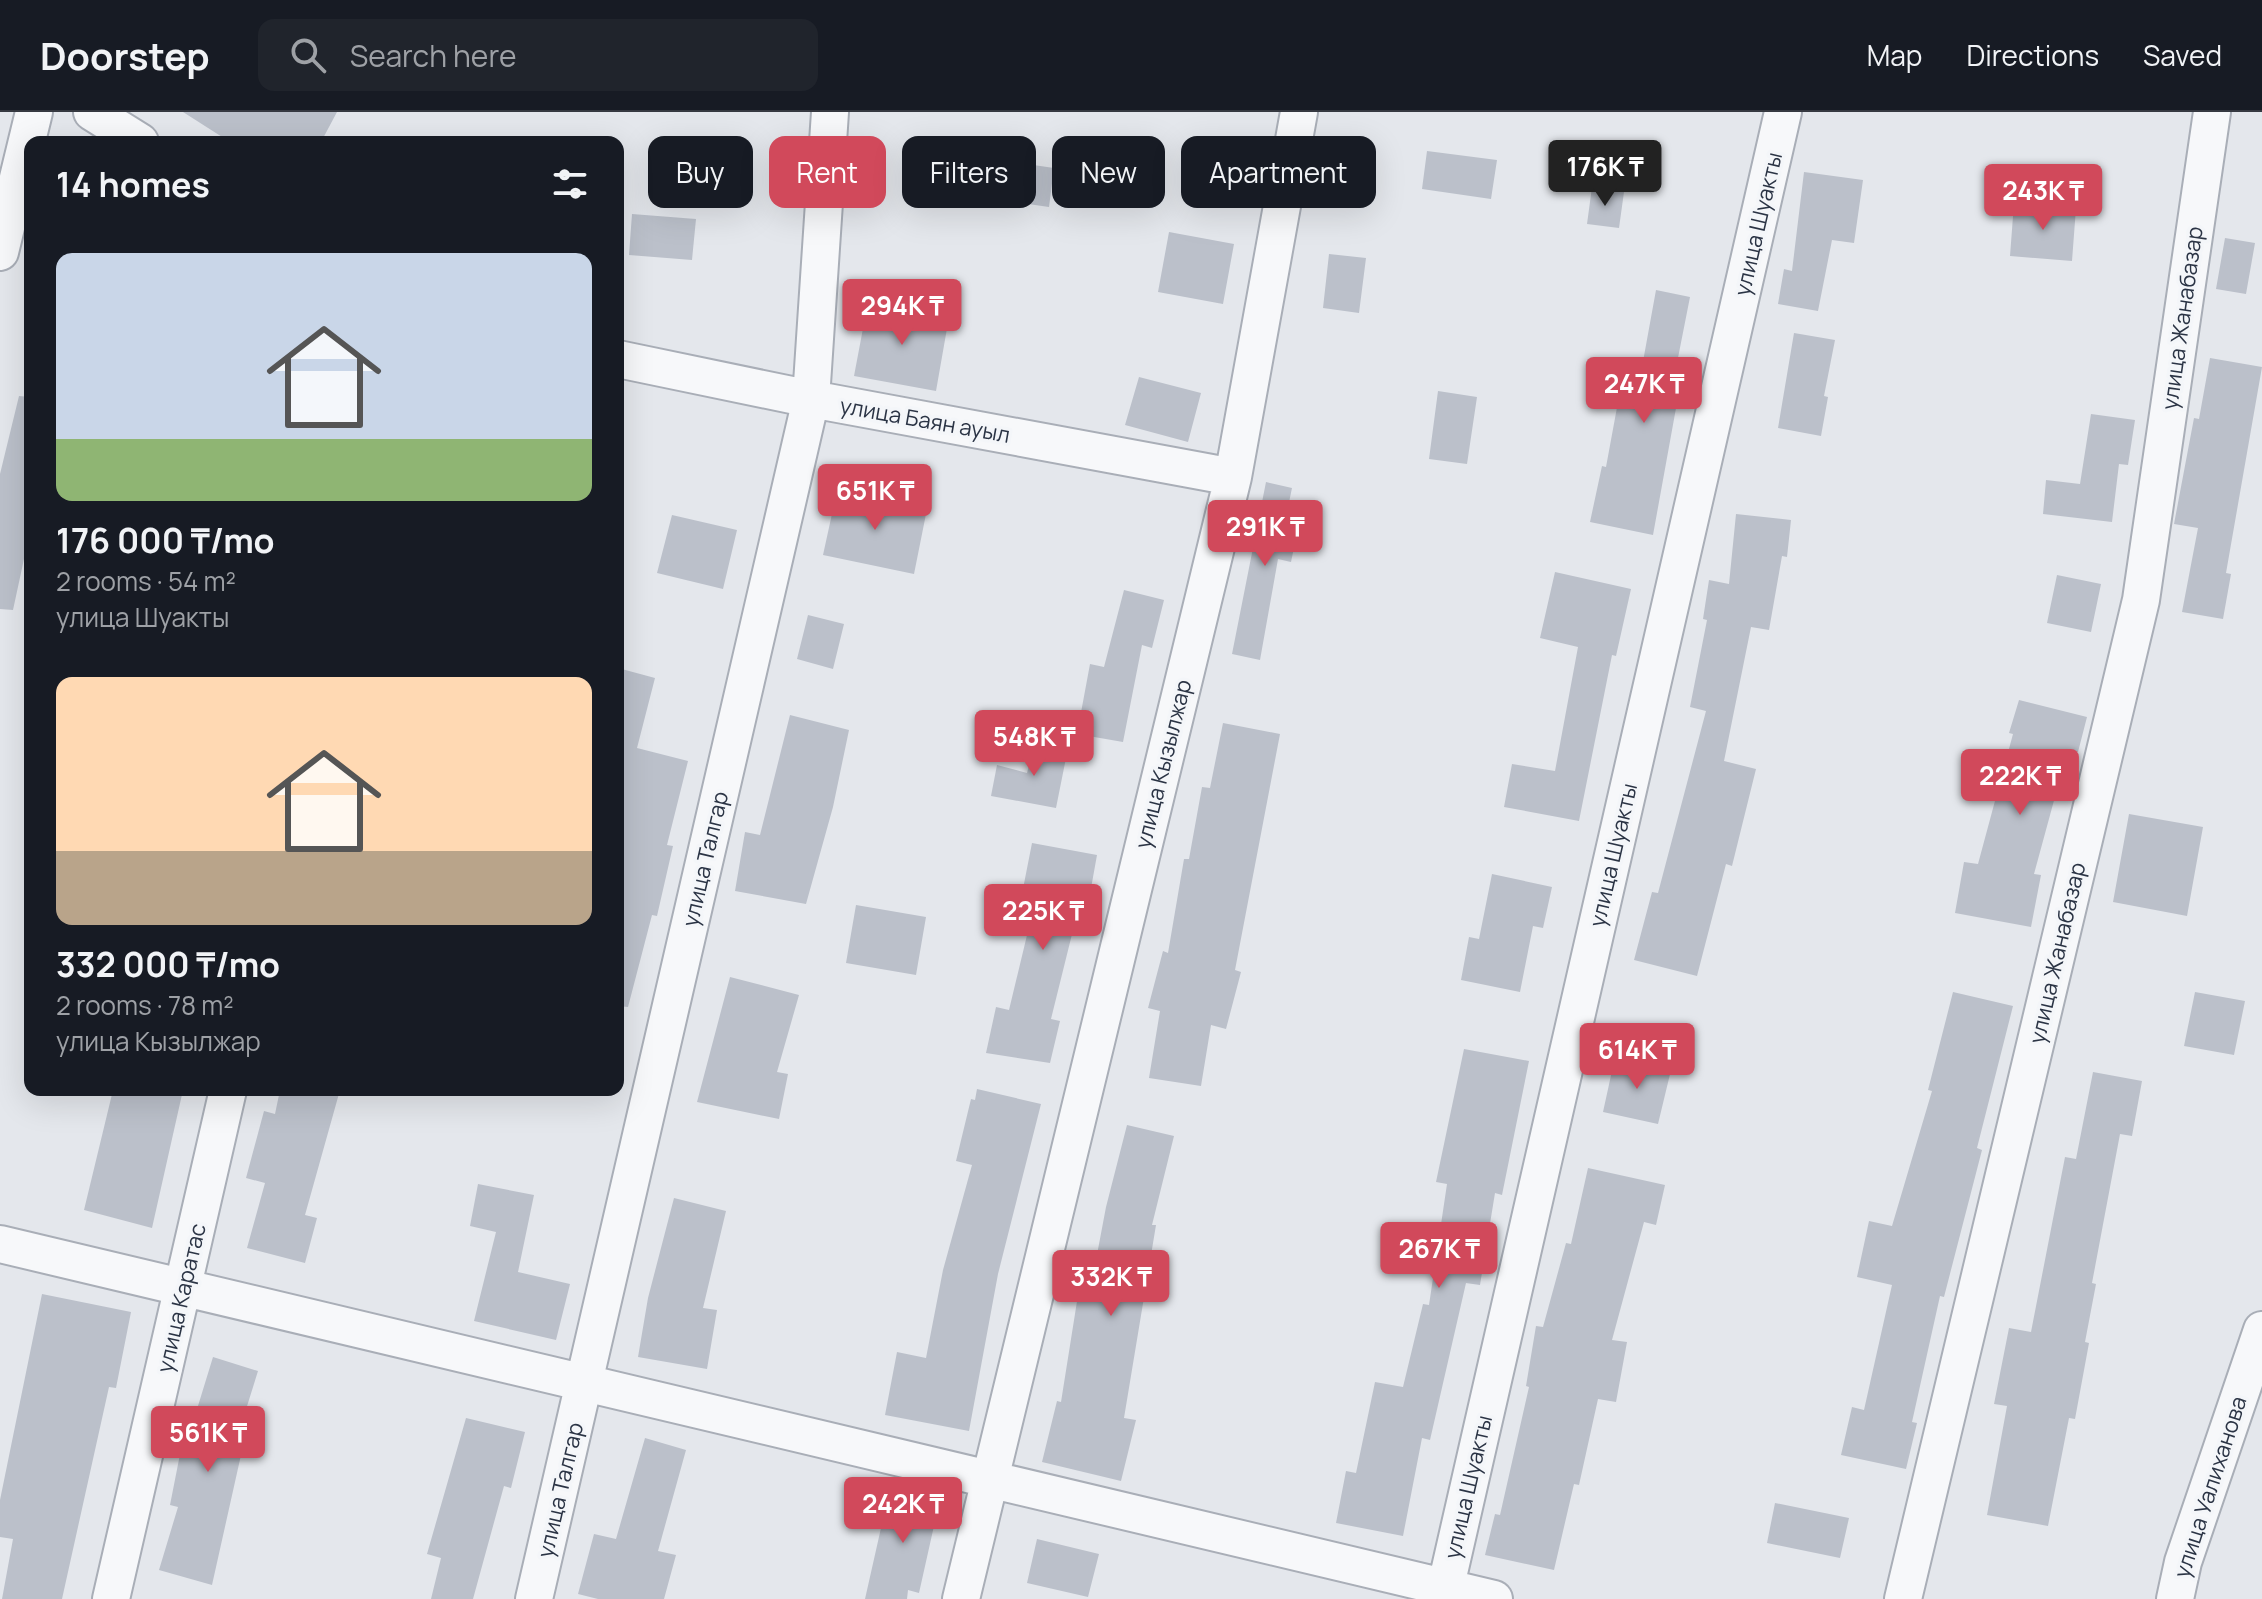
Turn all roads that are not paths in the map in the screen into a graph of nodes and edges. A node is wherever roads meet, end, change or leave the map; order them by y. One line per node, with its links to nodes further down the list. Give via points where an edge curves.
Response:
1 (34, 112): 7 (street)
2 (92, 112): 8 (street)
3 (830, 112): 12 (street, улица Талгар)
4 (1299, 112): 13 (street, улица Кызылжар)
5 (1783, 112): 20 (street, улица Шуакты)
6 (2212, 112): 25 (street, улица Жанабазар, via 2141,600)
7 (28, 136)
8 (130, 136)
9 (24, 153): 10 (street)
10 (0, 252)
11 (624, 360): 12 (street, улица Баян ауыл)
12 (811, 399): 13 (street, улица Баян ауыл); 18 (street, улица Талгар)
13 (1233, 477): 19 (street, улица Кызылжар)
14 (227, 1096): 16 (street, улица Каратас)
15 (0, 1244): 16 (street)
16 (183, 1288): 18 (street); 21 (street, улица Каратас)
17 (2262, 1330): 26 (street, улица Уалиханова)
18 (584, 1383): 19 (street); 22 (street, улица Талгар)
19 (988, 1479): 20 (street); 23 (street, улица Кызылжар)
20 (1444, 1593): 24 (street)
21 (111, 1599)
22 (534, 1599)
23 (961, 1599)
24 (1494, 1599)
25 (1903, 1599)
26 (2175, 1599)

